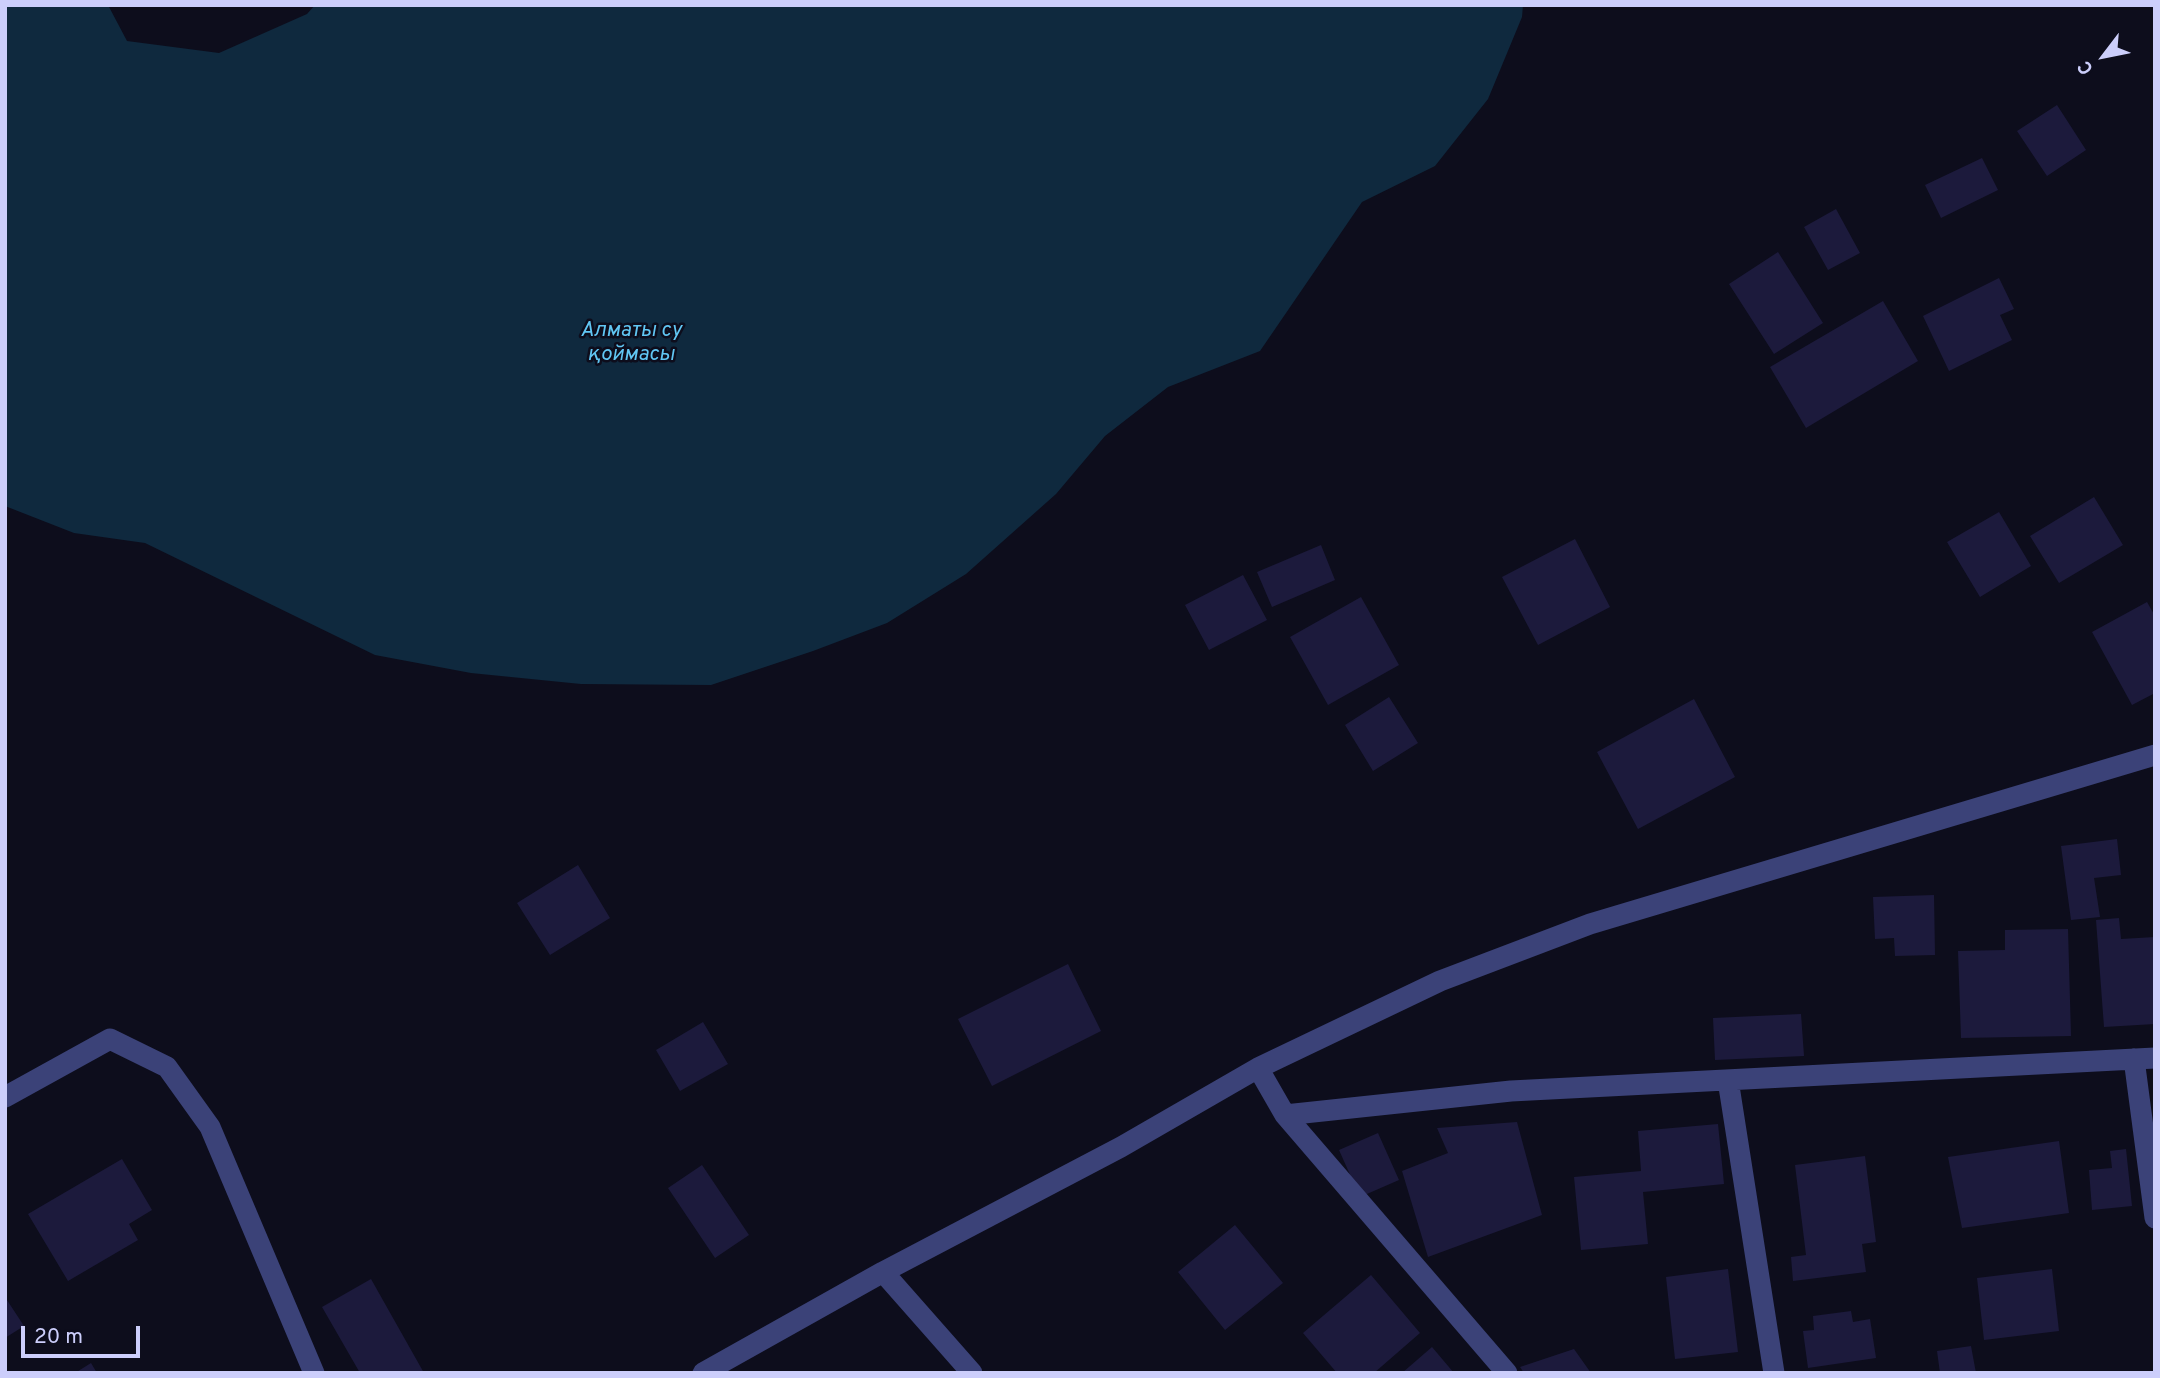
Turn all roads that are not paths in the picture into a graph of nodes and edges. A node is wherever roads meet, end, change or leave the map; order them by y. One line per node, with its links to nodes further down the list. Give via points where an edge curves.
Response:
1 (2155, 755): 3 (street, via 1590,924 1440,981)
2 (2144, 1058): 4 (street); 7 (street)
3 (1258, 1068): 6 (street); 8 (street, via 1121,1147)
4 (1728, 1080): 6 (street, via 1511,1091); 13 (street)
5 (5, 1097): 9 (street, via 110,1039 167,1067 210,1126)
6 (1285, 1115): 12 (street)
7 (2155, 1218)
8 (883, 1272): 10 (street); 11 (street)
9 (314, 1373)
10 (703, 1373)
11 (972, 1373)
12 (1507, 1373)
13 (1774, 1373)

